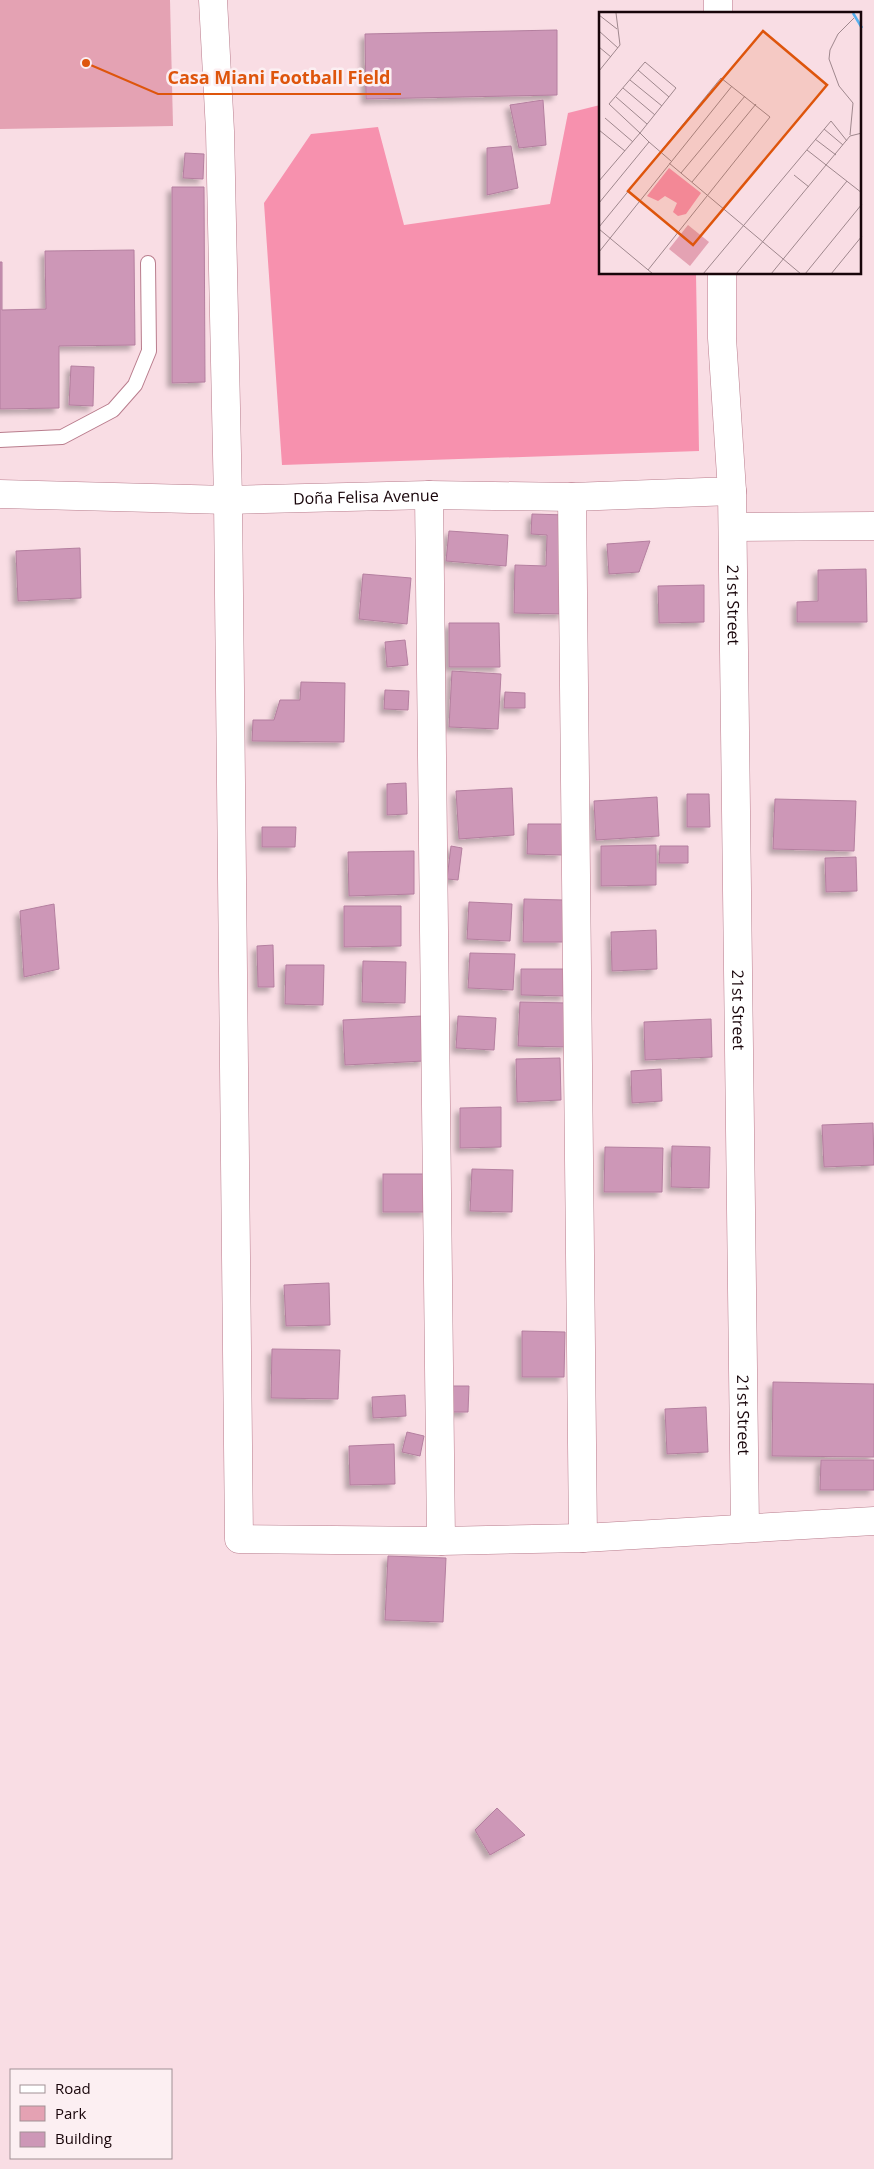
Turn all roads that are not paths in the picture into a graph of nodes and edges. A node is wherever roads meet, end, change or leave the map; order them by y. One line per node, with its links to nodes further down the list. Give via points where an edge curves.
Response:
1 (213, 0): 9 (street, via 220,131)
2 (148, 264): 4 (lane, via 149,351 135,385 114,410 62,437)
3 (722, 275): 5 (street, 21st Street, via 722,338)
4 (0, 440)
5 (732, 491): 8 (street, Doña Felisa Avenue); 11 (street, 21st Street)
6 (0, 494): 9 (street, Doña Felisa Avenue)
7 (429, 495): 8 (street, Doña Felisa Avenue); 9 (street, Doña Felisa Avenue); 15 (street)
8 (572, 497): 14 (street)
9 (228, 500): 15 (street, via 239,1539)
10 (874, 526): 11 (street)
11 (733, 527): 13 (street, 21st Street)
12 (874, 1521): 13 (street)
13 (745, 1528): 14 (street)
14 (583, 1538): 15 (street)
15 (441, 1541)

